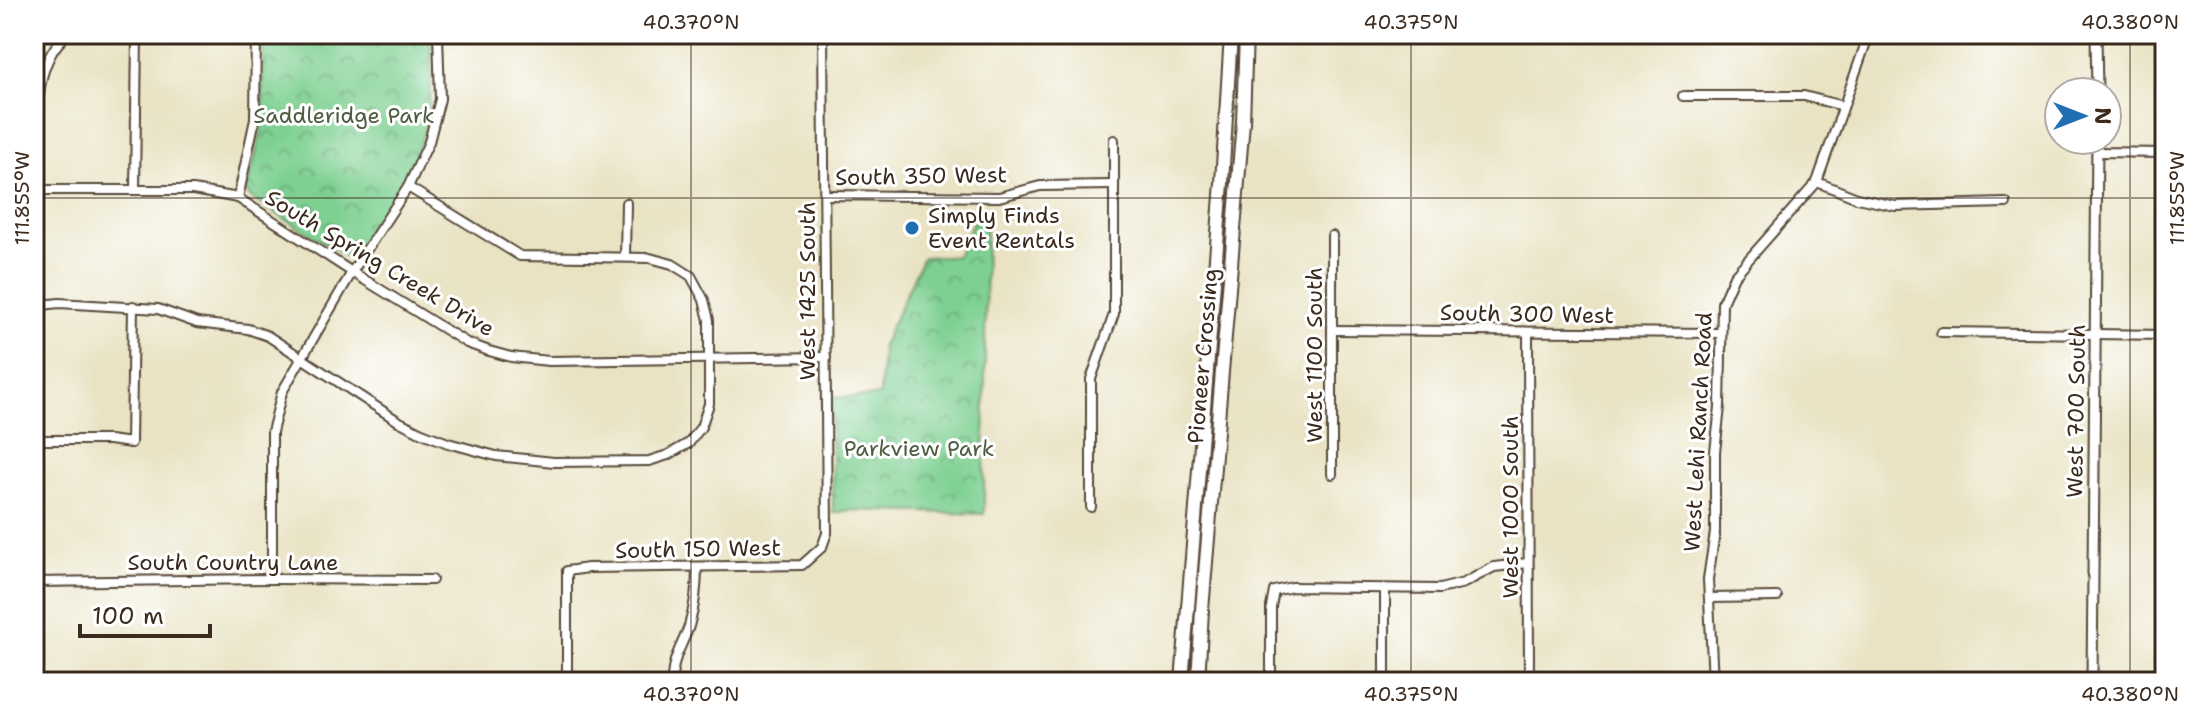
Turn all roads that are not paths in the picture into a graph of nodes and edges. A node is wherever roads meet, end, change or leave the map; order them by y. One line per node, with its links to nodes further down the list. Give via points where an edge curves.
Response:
1 (137, 34): 21 (street)
2 (256, 34): 23 (street, via 255,119)
3 (438, 34): 19 (street, via 440,99 429,142)
4 (823, 34): 22 (street, West 1425 South)
5 (1231, 34): 54 (highway, Pioneer Crossing)
6 (1246, 34): 55 (highway, Pioneer Crossing)
7 (1869, 34): 12 (street, West Lehi Ranch Road)
8 (2096, 34): 10 (street)
9 (64, 37): 20 (street, via 47,62 38,93)
10 (2097, 76)
11 (1683, 96): 12 (street, via 1804,96)
12 (1843, 106): 17 (street, West Lehi Ranch Road)
13 (1114, 140): 18 (street)
14 (2123, 152): 15 (street)
15 (2165, 153)
16 (2097, 156): 35 (street, West 700 South)
17 (1817, 182): 25 (street, via 1895,206); 34 (street, West Lehi Ranch Road, via 1734,276 1722,303)
18 (1113, 185): 22 (street, South 350 West, via 1040,186 999,197); 42 (street, via 1114,314 1091,379)
19 (408, 187): 27 (street, via 520,256); 28 (street)
20 (37, 190): 21 (street, South Spring Creek Drive)
21 (135, 190): 23 (street, South Spring Creek Drive, via 193,190)
22 (825, 195): 37 (street, West 1425 South)
23 (238, 198): 28 (street, South Spring Creek Drive)
24 (626, 203): 27 (street)
25 (2006, 203)
26 (1332, 236): 31 (street, West 1100 South)
27 (625, 257): 39 (street, via 672,264 691,276 709,320)
28 (352, 272): 38 (street); 39 (street, South Spring Creek Drive, via 467,343 511,357)
29 (34, 306): 30 (street)
30 (133, 306): 38 (street, via 197,323 248,329); 40 (street, via 131,443)
31 (1332, 330): 32 (street, South 300 West); 41 (street, West 1100 South)
32 (1528, 332): 34 (street, South 300 West); 44 (street, West 1000 South)
33 (1941, 332): 35 (street)
34 (1721, 333): 51 (street, West Lehi Ranch Road)
35 (2095, 334): 36 (street); 60 (street, West 700 South)
36 (2165, 335)
37 (826, 357): 39 (street, South Spring Creek Drive); 43 (street, West 1425 South, via 827,533)
38 (301, 359): 39 (street, via 422,433 496,456 554,462 649,461 689,443 709,404); 46 (street, via 282,392 272,432)
39 (709, 360)
40 (34, 440)
41 (1332, 474)
42 (1091, 507)
43 (822, 547): 45 (street, South 150 West, via 802,565)
44 (1528, 563): 49 (street, via 1494,567 1440,589); 58 (street, West 1000 South)
45 (697, 567): 52 (street, South 150 West, via 567,571); 53 (street, via 697,590)
46 (272, 579): 47 (street, South Country Lane); 48 (street, South Country Lane)
47 (432, 580)
48 (34, 582)
49 (1385, 589): 56 (street, via 1274,591); 57 (street)
50 (1777, 597): 51 (street)
51 (1709, 598): 59 (street, West Lehi Ranch Road)
52 (567, 682)
53 (672, 682)
54 (1182, 682)
55 (1198, 682)
56 (1271, 682)
57 (1385, 682)
58 (1529, 682)
59 (1713, 682)
60 (2092, 682)

